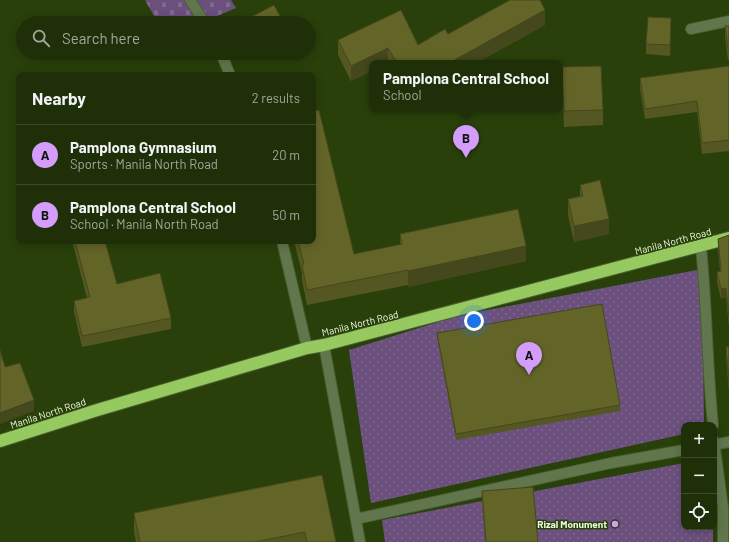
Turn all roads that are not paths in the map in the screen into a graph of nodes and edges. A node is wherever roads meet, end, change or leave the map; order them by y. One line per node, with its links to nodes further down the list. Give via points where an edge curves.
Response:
1 (190, 0): 2 (street)
2 (200, 16)
3 (729, 21): 4 (street)
4 (691, 29)
5 (224, 60): 6 (street)
6 (229, 72)
7 (729, 238): 9 (highway, Manila North Road)
8 (283, 244): 11 (street)
9 (701, 247): 10 (highway, Manila North Road); 12 (street)
10 (324, 345): 11 (highway, Manila North Road); 18 (street)
11 (307, 348): 13 (highway, Manila North Road)
12 (713, 422)
13 (0, 441)
14 (729, 442): 15 (street)
15 (717, 444)
16 (681, 451): 18 (street)
17 (716, 458): 20 (street, via 723,508)
18 (356, 519): 19 (street)
19 (360, 542)
20 (723, 542)

